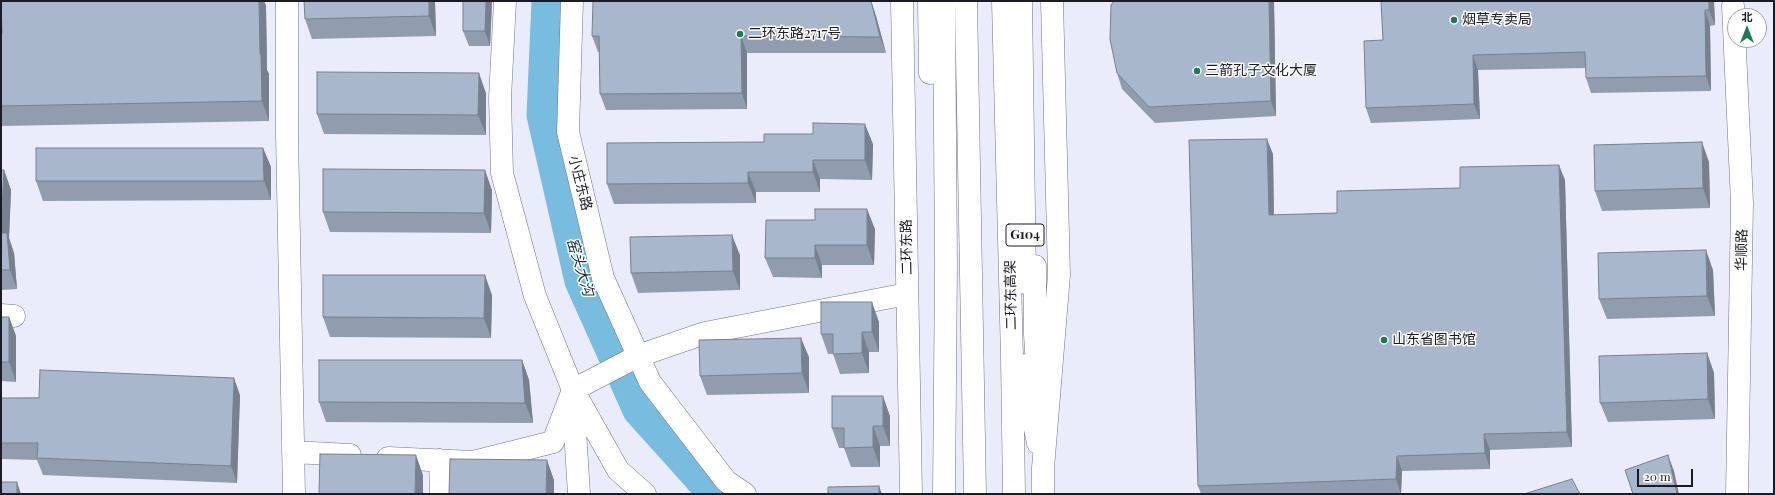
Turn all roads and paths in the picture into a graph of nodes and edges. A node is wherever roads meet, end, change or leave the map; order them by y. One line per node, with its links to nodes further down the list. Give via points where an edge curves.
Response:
1 (287, 1): 17 (main road)
2 (505, 1): 15 (main road, via 500,98 502,173 535,296)
3 (572, 1): 14 (main road, 小庄东路, via 568,132 603,278)
4 (902, 1): 13 (main road, 二环东路)
5 (929, 1): 16 (main road, via 933,331)
6 (944, 1): 16 (main road)
7 (966, 1): 27 (main road)
8 (1003, 1): 28 (main road, 二环东高架)
9 (1022, 1): 19 (main road, G104, via 1026,385)
10 (1036, 1): 19 (main road, via 1035,334)
11 (1052, 1): 19 (main road, via 1059,275)
12 (1733, 6): 30 (main road, 华顺路, via 1742,203)
13 (907, 294): 14 (main road, via 705,333); 25 (main road, 二环东路)
14 (638, 356): 15 (main road); 24 (main road, 小庄东路, via 650,382 726,481)
15 (573, 390): 18 (main road, via 553,442 473,462); 22 (main road); 23 (main road, via 618,470)
16 (944, 448): 26 (main road)
17 (293, 452): 18 (main road); 20 (main road)
18 (440, 460): 21 (main road)
19 (1043, 468): 29 (main road, G104)
20 (294, 494)
21 (441, 494)
22 (579, 494)
23 (645, 494)
24 (745, 494)
25 (911, 494)
26 (944, 494)
27 (975, 494)
28 (1014, 494)
29 (1043, 494)
30 (1738, 494)

